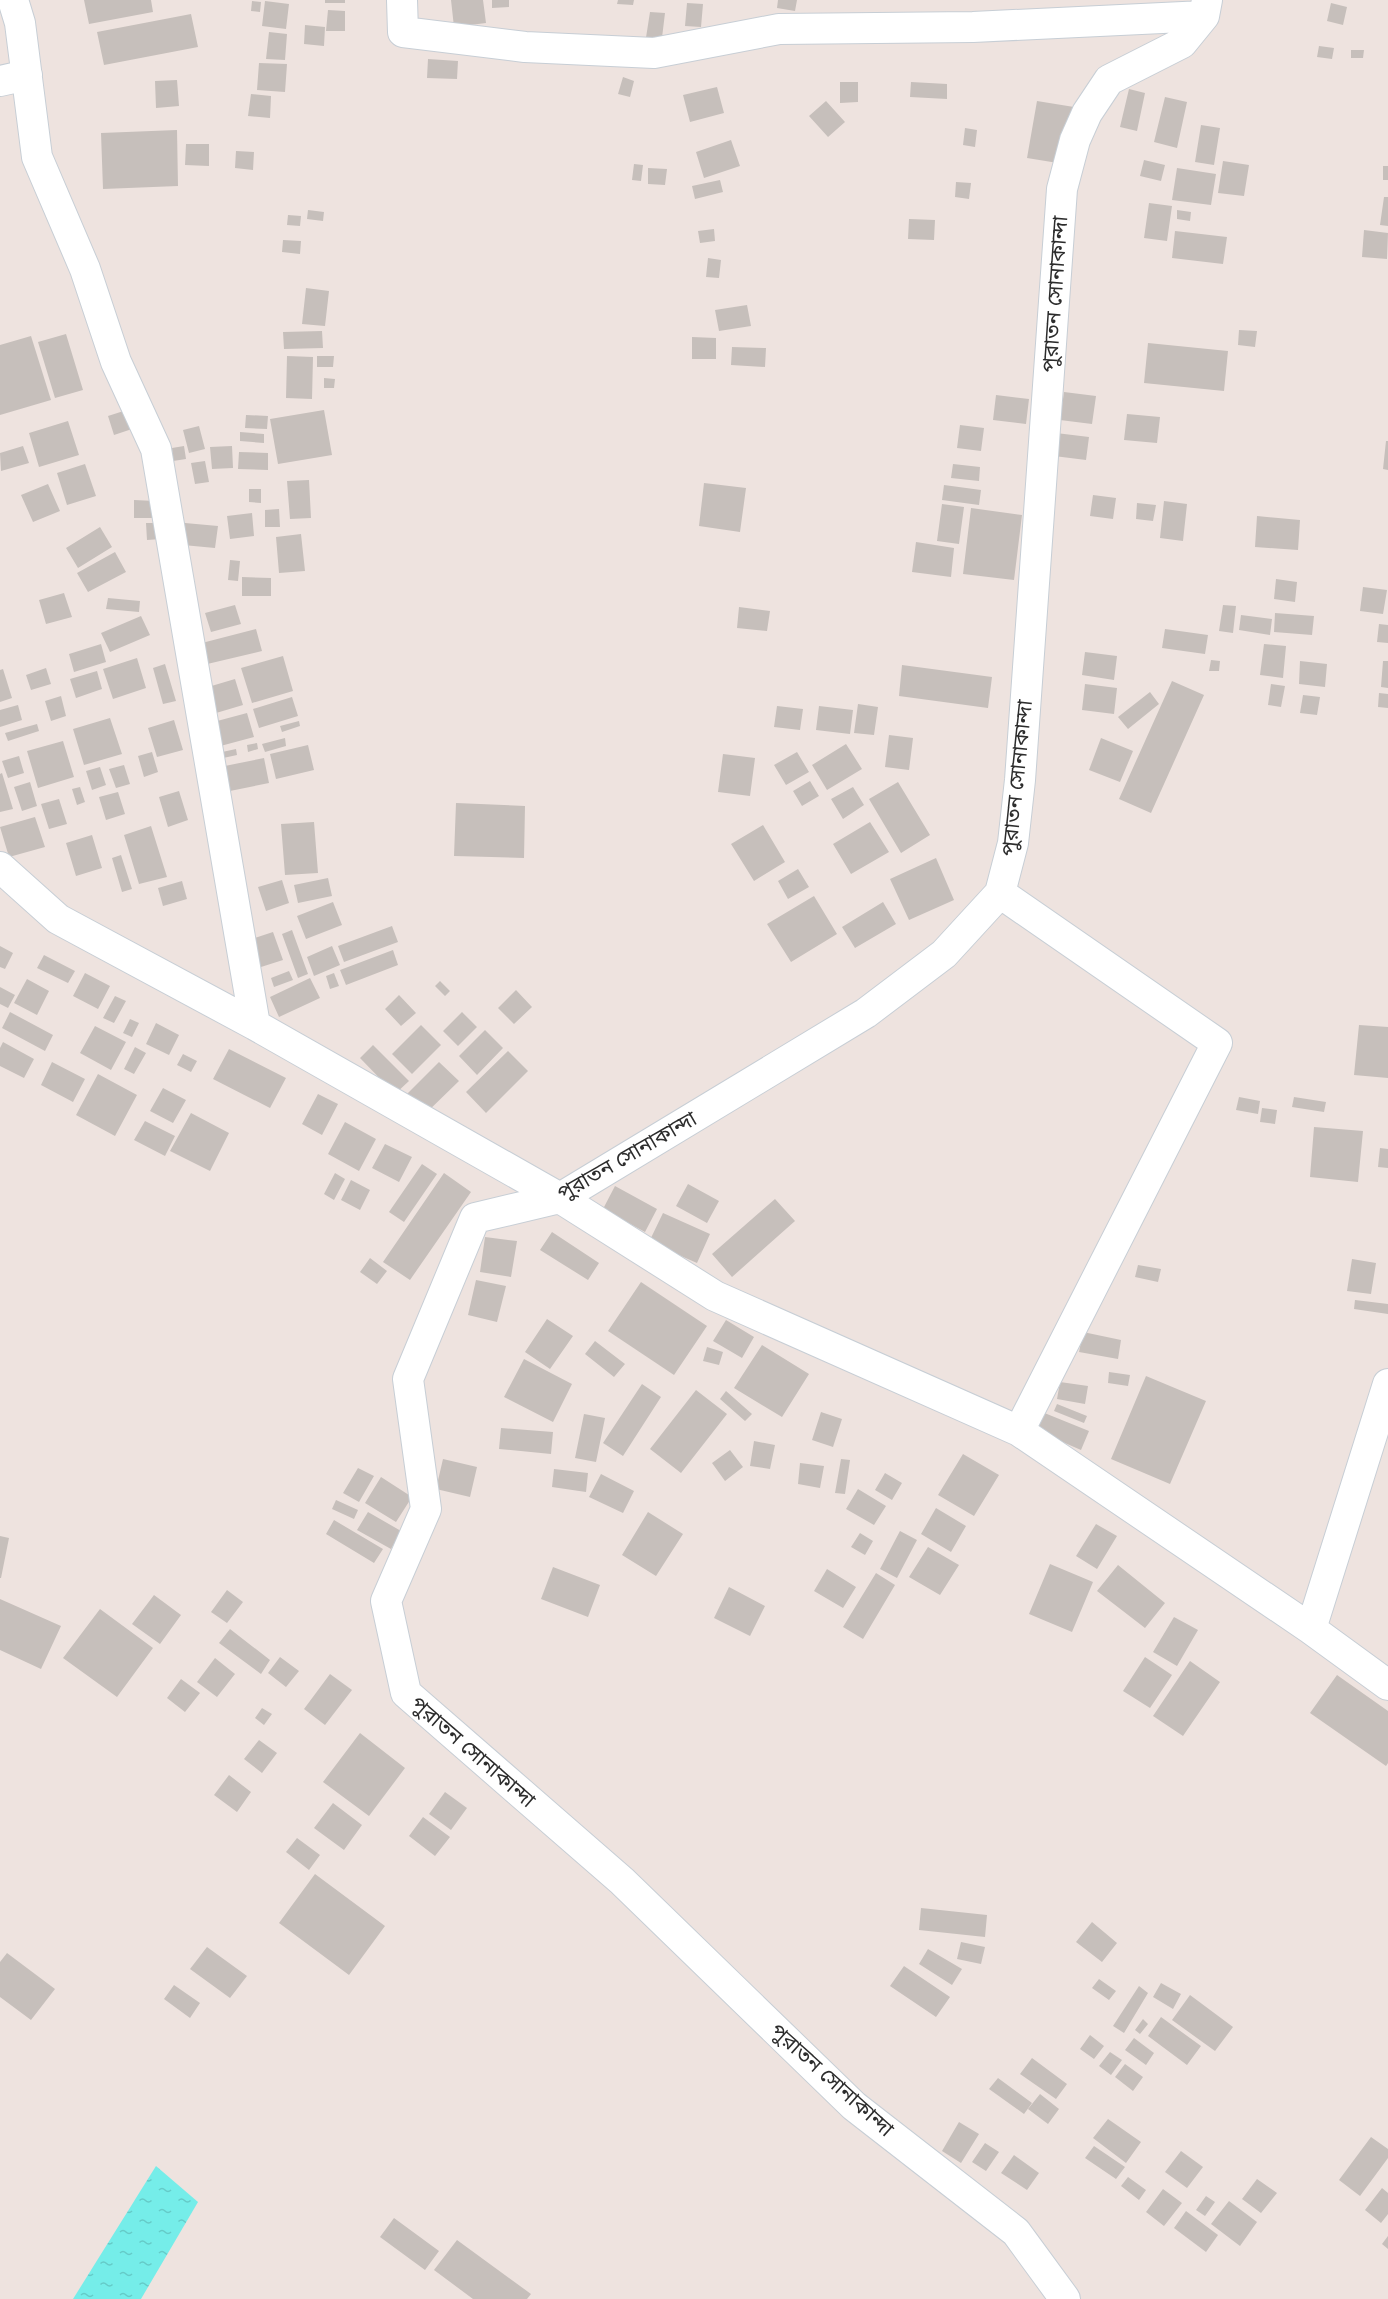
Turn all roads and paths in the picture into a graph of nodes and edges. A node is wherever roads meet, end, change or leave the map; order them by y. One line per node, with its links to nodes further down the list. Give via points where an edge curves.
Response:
1 (13, 0): 4 (street, via 20,23)
2 (402, 0): 3 (street, via 403,32 525,47 654,53 779,29 973,27)
3 (1206, 8): 6 (street, পুরাতন সোনাকান্দা, via 1182,43 1108,80 1075,140 1062,189 1020,780 1013,843)
4 (13, 78): 7 (street, via 37,157 85,268 116,362 156,450)
5 (0, 867): 7 (street, via 58,919)
6 (999, 893): 8 (street, পুরাতন সোনাকান্দা, via 944,954 866,1013); 10 (street, via 1217,1043)
7 (255, 1025): 8 (street)
8 (560, 1198): 10 (street, via 715,1296); 13 (street, পুরাতন সোনাকান্দা, via 475,1218 408,1379 426,1509 386,1601 406,1693 622,1881 854,2106 1016,2232)
9 (1388, 1384): 11 (street)
10 (1019, 1431): 11 (street)
11 (1311, 1629): 12 (street)
12 (1388, 1685)
13 (1065, 2299)

